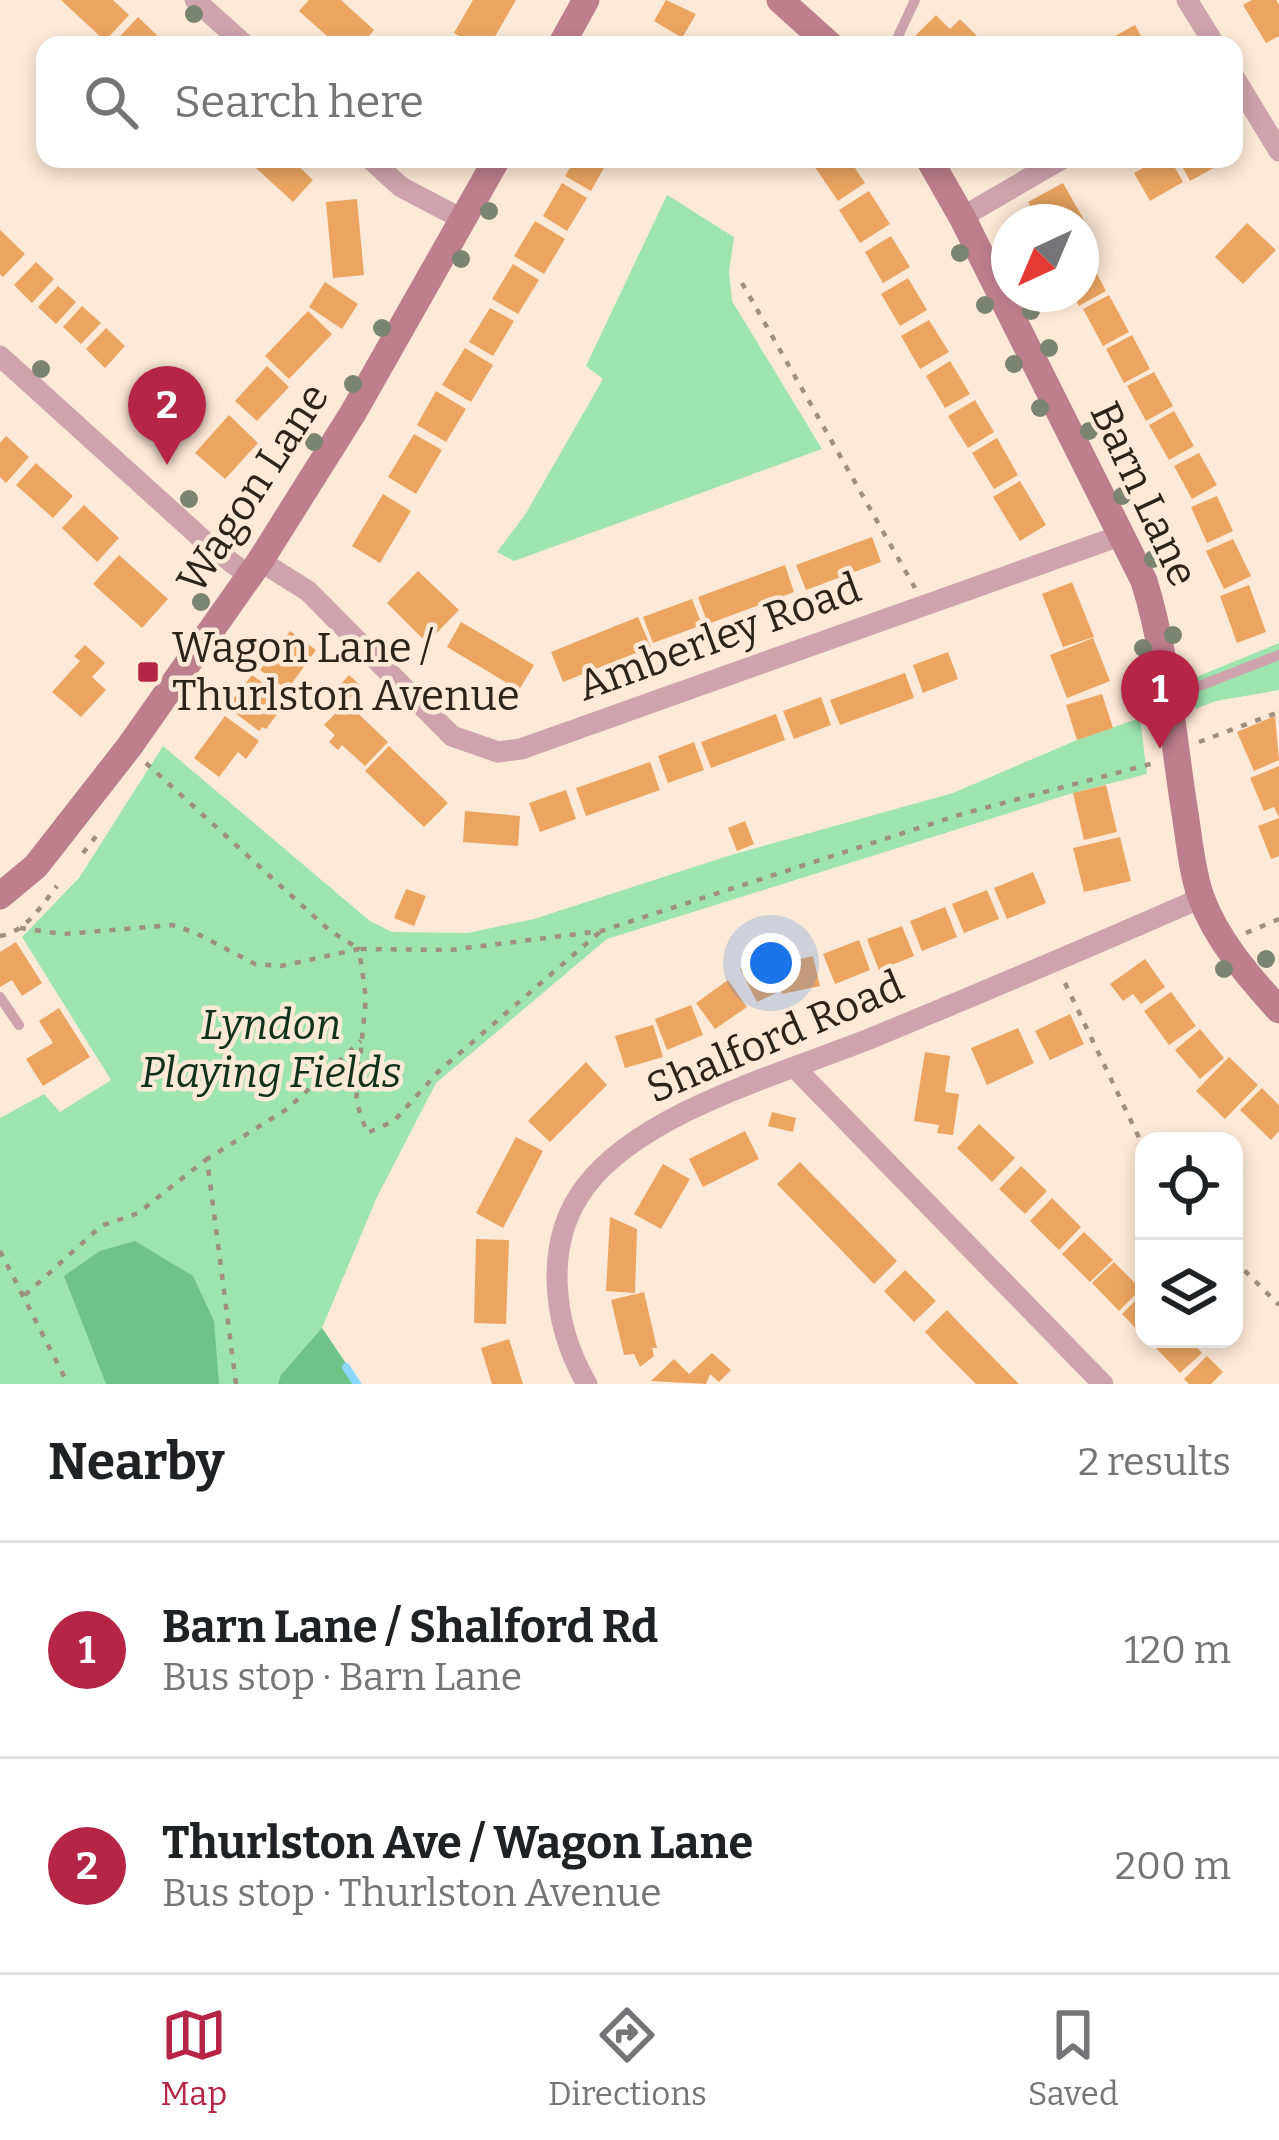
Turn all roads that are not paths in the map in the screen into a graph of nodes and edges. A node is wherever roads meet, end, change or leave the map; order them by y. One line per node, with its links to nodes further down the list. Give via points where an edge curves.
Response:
1 (195, 0): 6 (street)
2 (586, 0): 7 (street)
3 (780, 0): 8 (street)
4 (915, 0): 9 (lane)
5 (1187, 0): 10 (street)
6 (234, 36)
7 (566, 36)
8 (820, 36)
9 (898, 36)
10 (1209, 36)
11 (1243, 92): 12 (street)
12 (1279, 152)
13 (380, 168): 18 (street)
14 (492, 168): 18 (street, Wagon Lane)
15 (933, 168): 17 (street, Barn Lane)
16 (1046, 168): 17 (street)
17 (962, 217): 20 (street, Barn Lane)
18 (464, 220): 21 (street, Wagon Lane)
19 (0, 356): 21 (street, Amberley Road, via 211,547)
20 (1122, 535): 21 (street, Amberley Road, via 508,753 452,736 308,591); 23 (street, Barn Lane, via 1158,626)
21 (254, 568): 24 (street, Wagon Lane, via 129,747 36,866)
22 (1279, 656): 23 (lane)
23 (1171, 697): 25 (street, Barn Lane)
24 (0, 896)
25 (1201, 898): 27 (street, Barn Lane, via 1224,942); 29 (street, Shalford Road)
26 (0, 998): 28 (lane)
27 (1279, 1010)
28 (19, 1025)
29 (796, 1069): 30 (street, Shalford Road, via 627,1144 585,1187 561,1239 557,1279 572,1359); 31 (street)
30 (587, 1384)
31 (1102, 1384)

